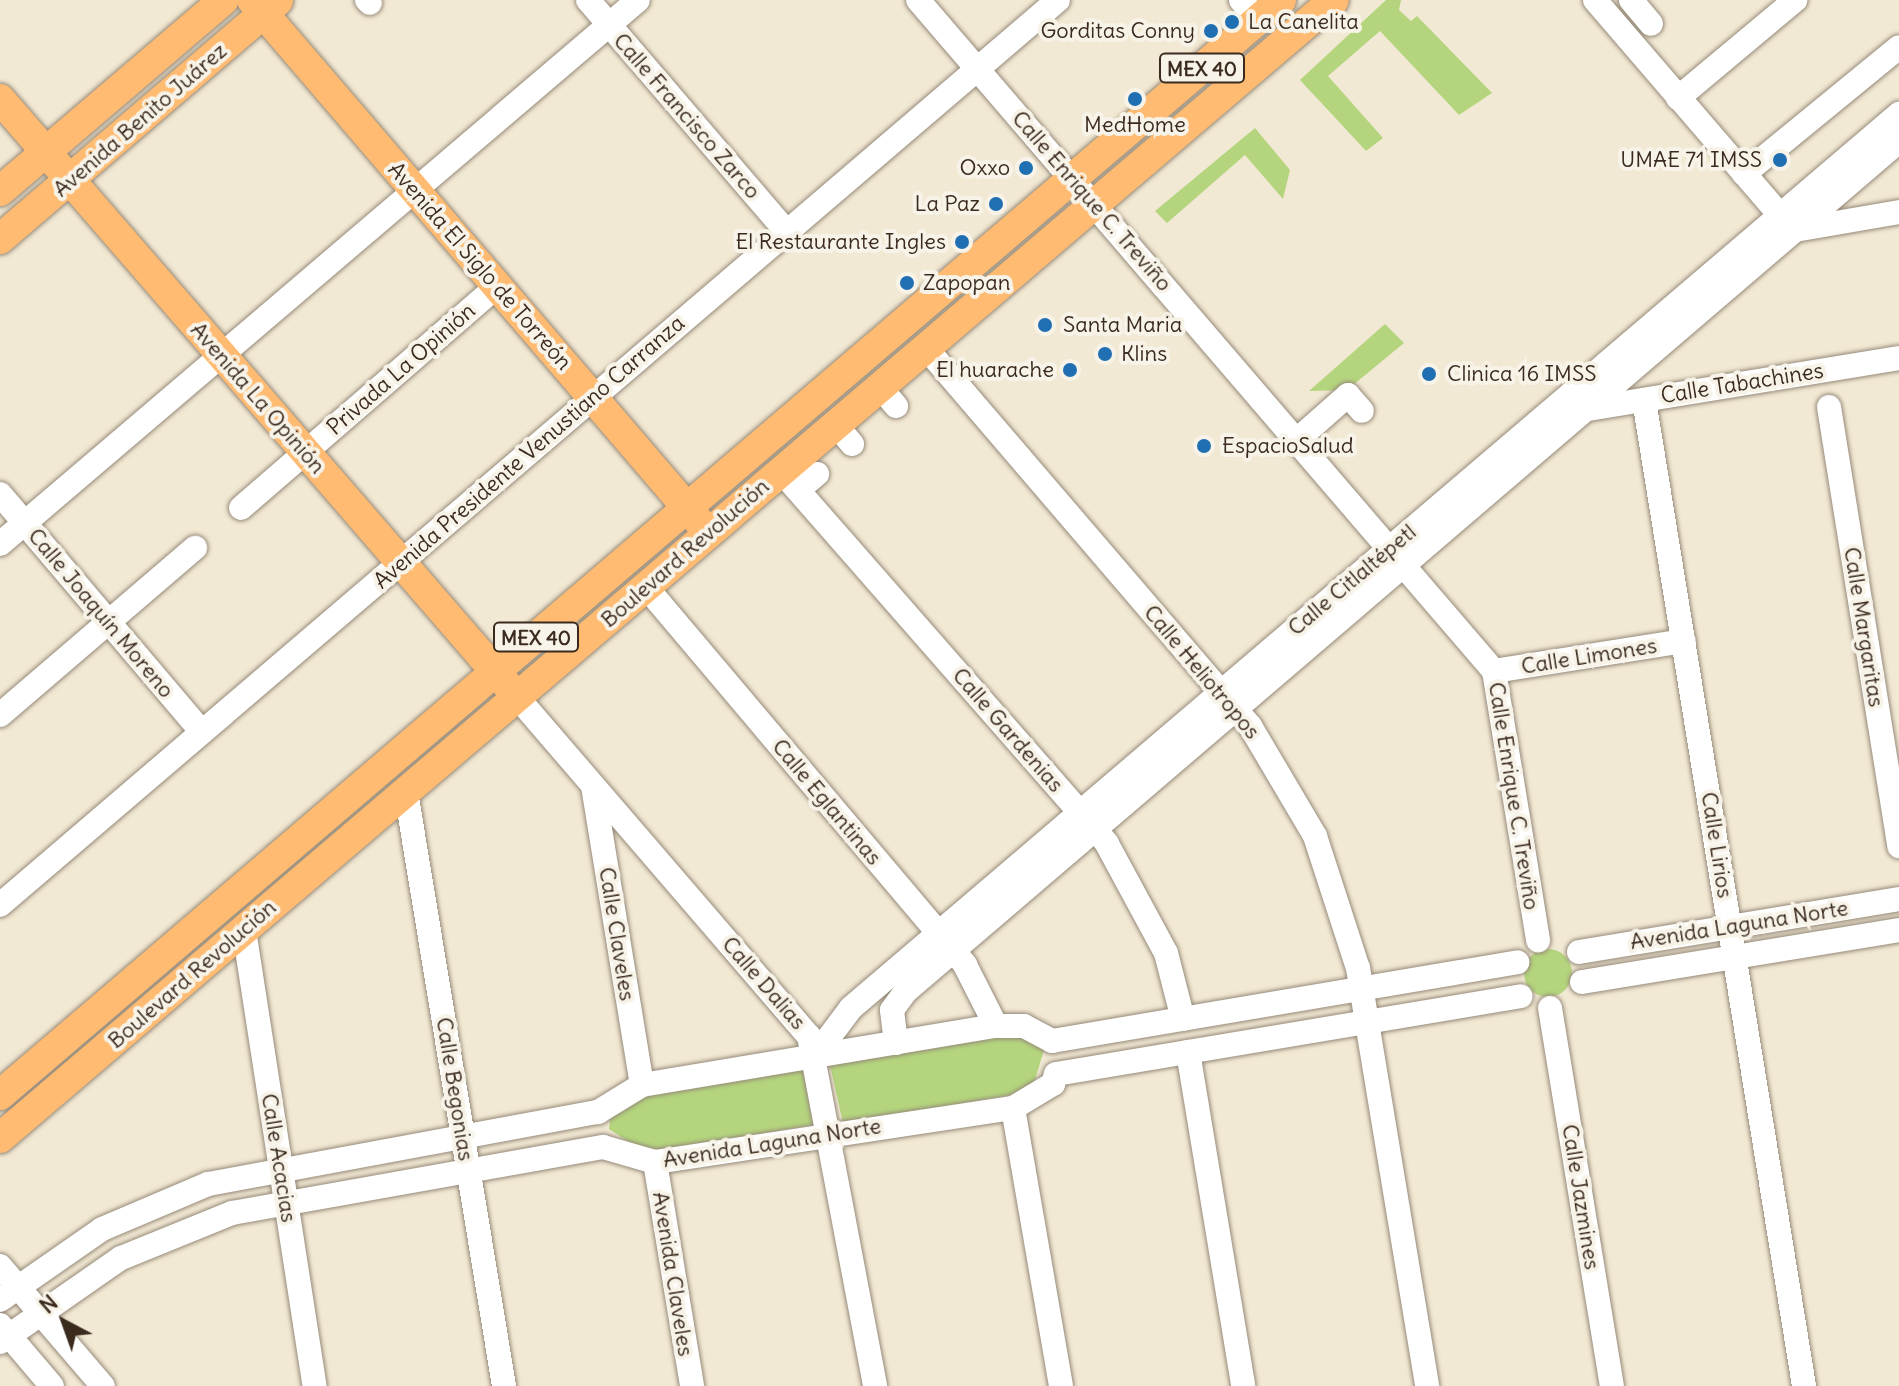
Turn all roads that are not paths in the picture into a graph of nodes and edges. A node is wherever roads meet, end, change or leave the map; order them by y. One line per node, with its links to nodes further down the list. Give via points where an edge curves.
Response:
1 (224, 0): 21 (main road, Avenida Benito Juárez)
2 (588, 0): 14 (street, Calle Francisco Zarco)
3 (638, 0): 14 (street)
4 (918, 0): 16 (street, Calle Enrique C. Treviño)
5 (1058, 0): 16 (street, Avenida Presidente Venustiano Carranza)
6 (1281, 0): 12 (main road, MEX 40)
7 (1334, 0): 27 (main road, Boulevard Revolución / MEX 40)
8 (1595, 0): 17 (street)
9 (1631, 0): 13 (street)
10 (1795, 0): 17 (street)
11 (265, 4): 23 (main road, Avenida Benito Juárez); 25 (main road, Avenida El Siglo de Torreón)
12 (1249, 10): 24 (main road, MEX 40)
13 (1651, 24)
14 (609, 25): 25 (street); 30 (street, Calle Francisco Zarco)
15 (1899, 47): 22 (street)
16 (978, 69): 24 (street, Calle Enrique C. Treviño); 30 (street, Avenida Presidente Venustiano Carranza)
17 (1678, 98): 22 (street)
18 (0, 99): 21 (main road, Avenida La Opinión)
19 (1899, 114): 29 (street, Calle Citlaltépetl)
20 (1899, 141): 29 (street, Calle Citlaltépetl)
21 (46, 152): 23 (main road, Avenida La Opinión); 26 (main road, Avenida Benito Juárez)
22 (1744, 174): 29 (street)
23 (69, 180): 31 (main road, Avenida Benito Juárez); 33 (main road, Avenida La Opinión)
24 (1073, 181): 27 (street, Calle Enrique C. Treviño); 47 (main road, MEX 40)
25 (415, 190): 32 (main road, Avenida El Siglo de Torreón); 33 (street)
26 (0, 191)
27 (1096, 203): 35 (main road, Boulevard Revolución / MEX 40); 41 (street, Calle Enrique C. Treviño)
28 (1899, 212): 29 (street)
29 (1788, 223): 39 (street, Calle Citlaltépetl); 52 (street, Calle Citlaltépetl, via 1755,237)
30 (787, 232): 36 (street, Avenida Presidente Venustiano Carranza)
31 (0, 239)
32 (497, 286): 36 (main road, Avenida El Siglo de Torreón); 42 (street, Privada La Opinión)
33 (221, 355): 42 (main road, Avenida La Opinión); 48 (street)
34 (1899, 358): 37 (street, Calle Tabachines)
35 (933, 364): 44 (main road, Boulevard Revolución / MEX 40); 60 (street, Calle Heliotropos)
36 (593, 398): 47 (main road, Avenida El Siglo de Torreón); 53 (street, Avenida Presidente Venustiano Carranza)
37 (1644, 400): 39 (street, Calle Tabachines); 56 (street, Calle Lirios)
38 (1829, 407): 66 (street, Calle Margaritas)
39 (1586, 410): 52 (street, Calle Citlaltépetl)
40 (1362, 411): 41 (street, via 1348,395)
41 (1297, 440): 52 (street, Calle Enrique C. Treviño)
42 (305, 452): 46 (street, Privada La Opinión); 53 (main road, Avenida La Opinión)
43 (817, 474): 44 (street)
44 (790, 481): 49 (main road, Boulevard Revolución / MEX 40); 65 (street, Calle Gardenias)
45 (0, 494): 48 (street, Calle Joaquín Moreno)
46 (241, 508)
47 (688, 508): 49 (main road, Avenida El Siglo de Torreón); 58 (main road, MEX 40)
48 (25, 523): 50 (street); 55 (street, Calle Joaquín Moreno)
49 (708, 532): 54 (main road, Boulevard Revolución / MEX 40)
50 (0, 544)
51 (195, 548): 55 (street)
52 (1397, 557): 57 (street, Calle Enrique C. Treviño); 60 (street, Calle Citlaltépetl)
53 (401, 562): 58 (main road, Avenida La Opinión); 62 (street, Avenida Presidente Venustiano Carranza)
54 (646, 587): 59 (main road, Boulevard Revolución / MEX 40); 73 (street, Calle Eglantinas)
55 (108, 622): 61 (street); 62 (street, Calle Joaquín Moreno)
56 (1684, 641): 57 (street, Calle Limones); 69 (street, Calle Lirios)
57 (1494, 671): 72 (street, Calle Enrique C. Treviño)
58 (496, 672): 59 (main road, Avenida La Opinión); 90 (main road, MEX 40)
59 (517, 697): 63 (street, Calle Dalias); 64 (main road, Boulevard Revolución / MEX 40)
60 (1229, 700): 65 (street, Calle Citlaltépetl); 78 (street, Calle Heliotropos, via 1315,836)
61 (0, 715)
62 (202, 732): 67 (street, Avenida Presidente Venustiano Carranza)
63 (592, 784): 87 (street, Calle Dalias, via 809,1036); 89 (street, Calle Claveles)
64 (406, 792): 70 (main road, Boulevard Revolución / MEX 40); 93 (street, Calle Begonias)
65 (1087, 821): 73 (street, Calle Citlaltépetl); 81 (street, Calle Gardenias, via 1146,909 1176,981)
66 (1899, 846)
67 (3, 898)
68 (1899, 899): 69 (street, Avenida Laguna Norte)
69 (1730, 927): 74 (street, Avenida Laguna Norte); 75 (street, Calle Lirios)
70 (244, 930): 95 (main road, Boulevard Revolución / MEX 40); 98 (street, Calle Acacias)
71 (1899, 930): 75 (street, Avenida Laguna Norte)
72 (1538, 940): 74 (street); 76 (street)
73 (946, 942): 83 (street, Calle Eglantinas); 85 (street, Calle Citlaltépetl, via 897,1002); 87 (street, Calle Citlaltépetl, via 851,1008)
74 (1579, 952): 77 (street)
75 (1735, 957): 77 (street, Avenida Laguna Norte); 115 (street, Calle Lirios)
76 (1517, 962): 78 (street); 79 (street)
77 (1582, 982): 80 (street, via 1571,1000)
78 (1362, 988): 81 (street); 82 (street, Calle Heliotropos)
79 (1520, 996): 80 (street); 82 (street)
80 (1550, 1008): 114 (street, Calle Jazmines)
81 (1183, 1019): 84 (street)
82 (1367, 1022): 86 (street); 113 (street, Calle Heliotropos)
83 (996, 1026): 84 (street, via 1024,1026); 85 (street)
84 (1052, 1041): 88 (street)
85 (896, 1043): 87 (street)
86 (1188, 1052): 88 (street); 112 (street)
87 (815, 1056): 89 (street); 94 (street, Calle Dalias)
88 (1056, 1074): 91 (street, Avenida Laguna Norte, via 1053,1084)
89 (642, 1085): 92 (street)
90 (0, 1095)
91 (1013, 1108): 94 (street, Avenida Laguna Norte); 111 (street)
92 (598, 1112): 93 (street); 96 (street)
93 (462, 1134): 98 (street); 99 (street, Calle Begonias)
94 (833, 1134): 97 (street, Avenida Laguna Norte); 110 (street, Calle Dalias)
95 (0, 1138)
96 (603, 1147): 97 (street, Avenida Laguna Norte); 99 (street, Avenida Laguna Norte)
97 (655, 1162): 109 (street, Avenida Claveles)
98 (280, 1166): 100 (street, Calle Acacias); 102 (street, via 152,1204)
99 (469, 1170): 100 (street, Avenida Laguna Norte); 108 (street, Calle Begonias)
100 (285, 1202): 103 (street, Avenida Laguna Norte, via 170,1235); 107 (street, Calle Acacias)
101 (0, 1266): 102 (street)
102 (8, 1292): 103 (street)
103 (38, 1310): 104 (street, Avenida Laguna Norte); 106 (street)
104 (3, 1334): 105 (street)
105 (52, 1386)
106 (103, 1386)
107 (315, 1386)
108 (504, 1386)
109 (692, 1386)
110 (875, 1386)
111 (1061, 1386)
112 (1243, 1386)
113 (1427, 1386)
114 (1612, 1386)
115 (1804, 1386)

